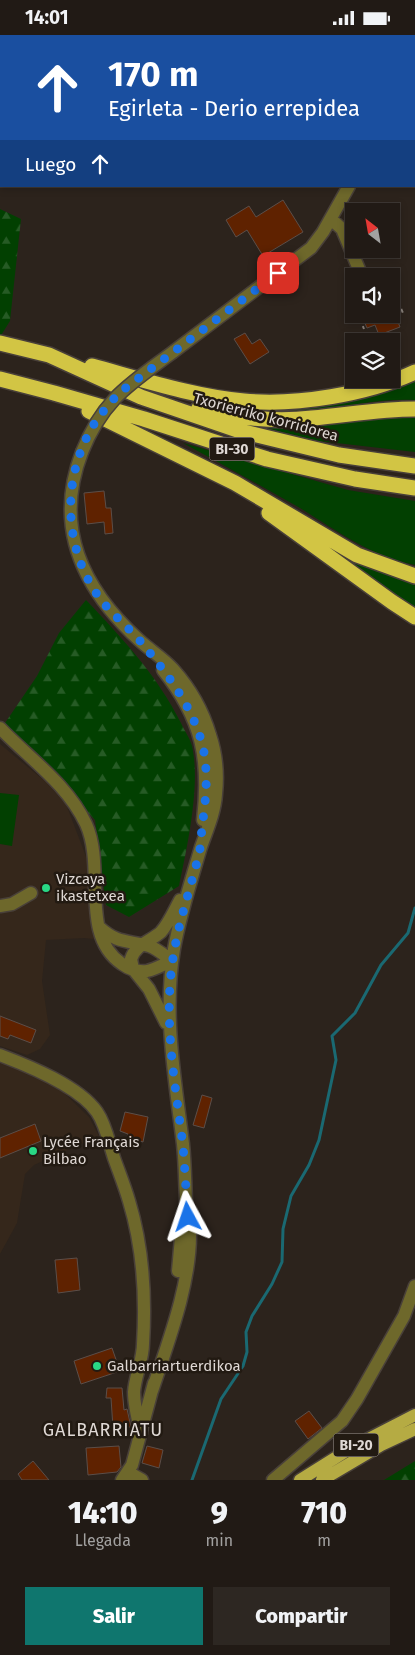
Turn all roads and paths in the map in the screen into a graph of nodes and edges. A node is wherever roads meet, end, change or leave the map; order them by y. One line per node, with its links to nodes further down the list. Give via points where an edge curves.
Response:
1 (348, 187): 2 (street)
2 (331, 219): 3 (street, via 342,229); 21 (street, bridge, via 311,248 119,393 97,419 74,476 70,505 73,537 86,575 101,599 175,685 197,728 206,772 206,795 198,856)
3 (358, 268)
4 (400, 306): 5 (path)
5 (403, 313)
6 (362, 323): 7 (path)
7 (364, 329)
8 (0, 343): 9 (highway, Txorierriko korridorea)
9 (50, 355): 10 (highway, via 189,391 244,401 328,397 379,385); 11 (highway, Txorierriko korridorea)
10 (415, 372)
11 (95, 375): 14 (highway, via 213,412 250,418 310,419); 16 (highway, Txorierriko korridorea / BI-30, via 141,397 240,431 339,455)
12 (0, 379): 13 (highway, BI-30)
13 (54, 393): 15 (highway); 17 (highway, BI-30, via 267,459 355,479)
14 (415, 409)
15 (198, 464): 18 (highway, via 357,555); 19 (highway, via 224,486 254,503)
16 (415, 466)
17 (415, 488)
18 (415, 576)
19 (415, 617)
20 (0, 727): 24 (street, via 69,797 85,822 92,839)
21 (190, 883): 25 (street, via 165,927); 26 (street)
22 (31, 893): 23 (street, via 12,904)
23 (0, 906)
24 (99, 927): 25 (street, via 116,939); 27 (street, via 110,955)
25 (142, 945): 26 (street); 27 (street, via 132,954)
26 (172, 961): 27 (street, via 149,971); 28 (street)
27 (133, 969): 28 (street, via 157,1002)
28 (169, 1031): 33 (street, via 186,1200 173,1305)
29 (0, 1055): 33 (street, via 35,1069 70,1089 97,1112 104,1126 130,1202 141,1257 143,1346 134,1393)
30 (415, 1286): 36 (street, via 404,1316 342,1421)
31 (415, 1415): 37 (main road, BI-20, via 351,1448)
32 (415, 1429): 38 (main road, BI-20)
33 (141, 1433): 34 (street)
34 (125, 1476): 35 (street)
35 (142, 1480)
36 (273, 1480)
37 (300, 1480)
38 (322, 1480)

